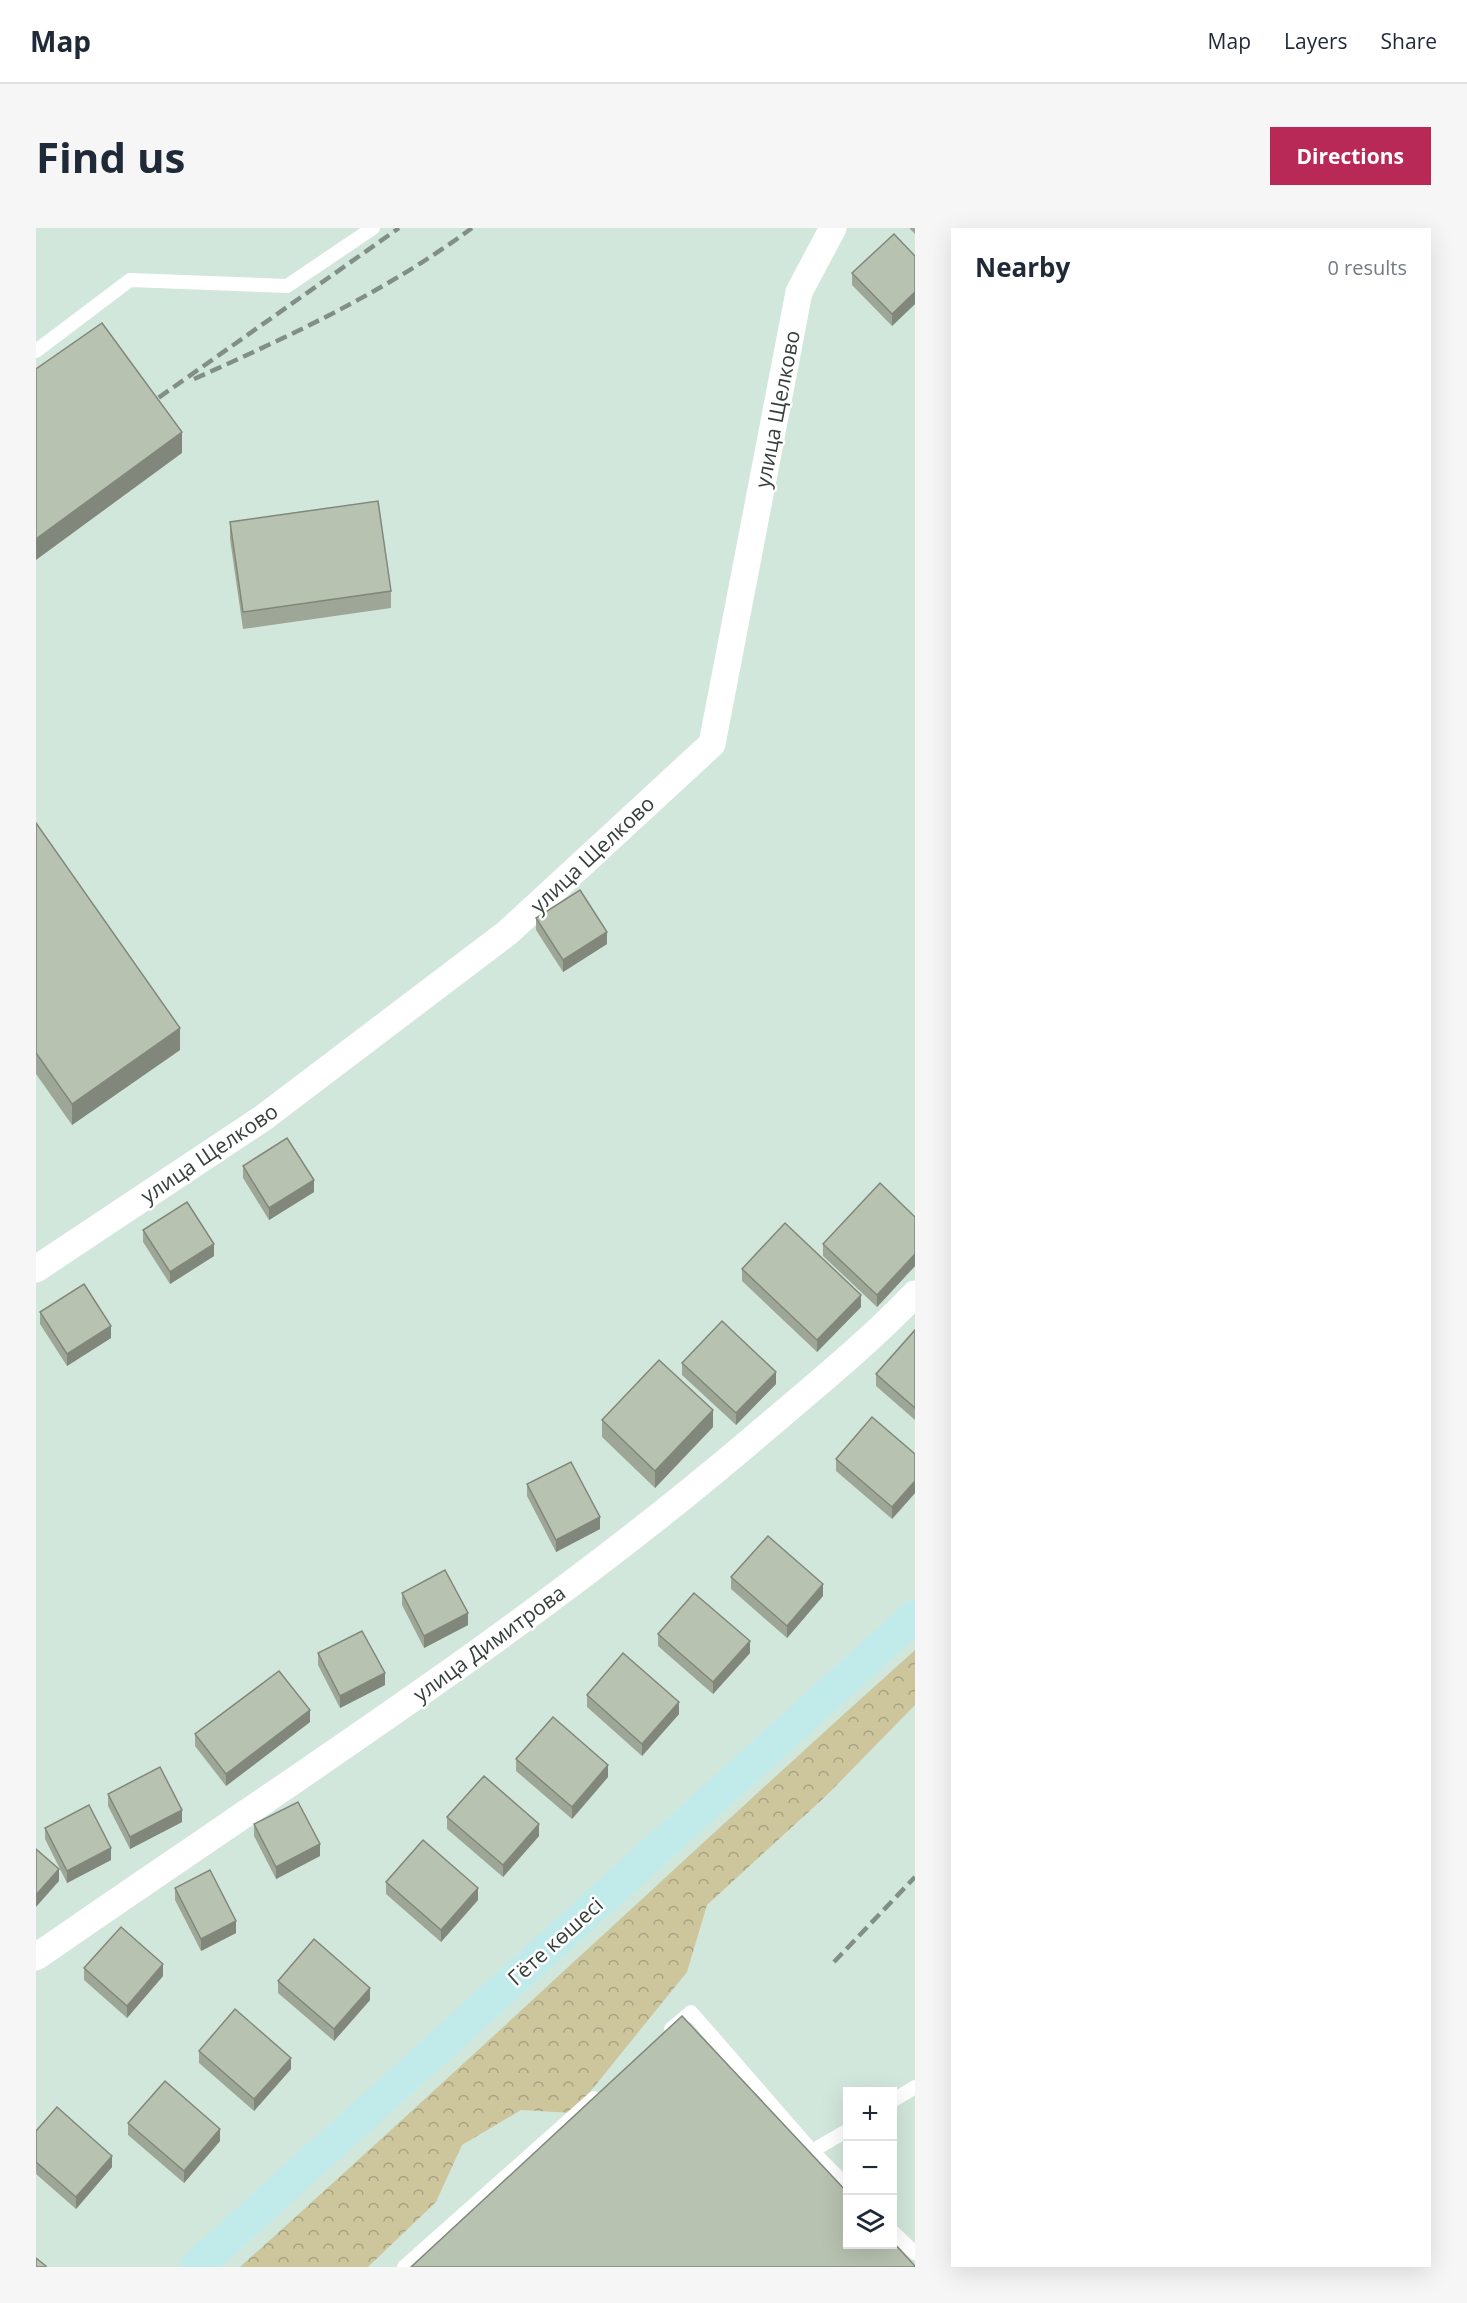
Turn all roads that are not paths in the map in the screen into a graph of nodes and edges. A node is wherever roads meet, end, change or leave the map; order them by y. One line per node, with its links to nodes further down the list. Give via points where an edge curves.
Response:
1 (373, 228): 3 (lane, via 287,286 130,280)
2 (833, 228): 4 (street, улица Щелково, via 799,292 712,744 507,933 263,1118)
3 (36, 351)
4 (36, 1269)
5 (915, 1294): 7 (street, улица Димитрова, via 881,1329 642,1532 477,1655)
6 (915, 1616): 17 (main road, Гёте көшесі)
7 (36, 1957)
8 (664, 2036): 13 (lane, via 691,2012)
9 (915, 2087): 11 (lane)
10 (601, 2092): 18 (lane)
11 (897, 2098)
12 (843, 2133): 13 (lane)
13 (812, 2151): 14 (lane)
14 (843, 2182)
15 (897, 2236): 16 (lane)
16 (915, 2253)
17 (196, 2267)
18 (404, 2267)

